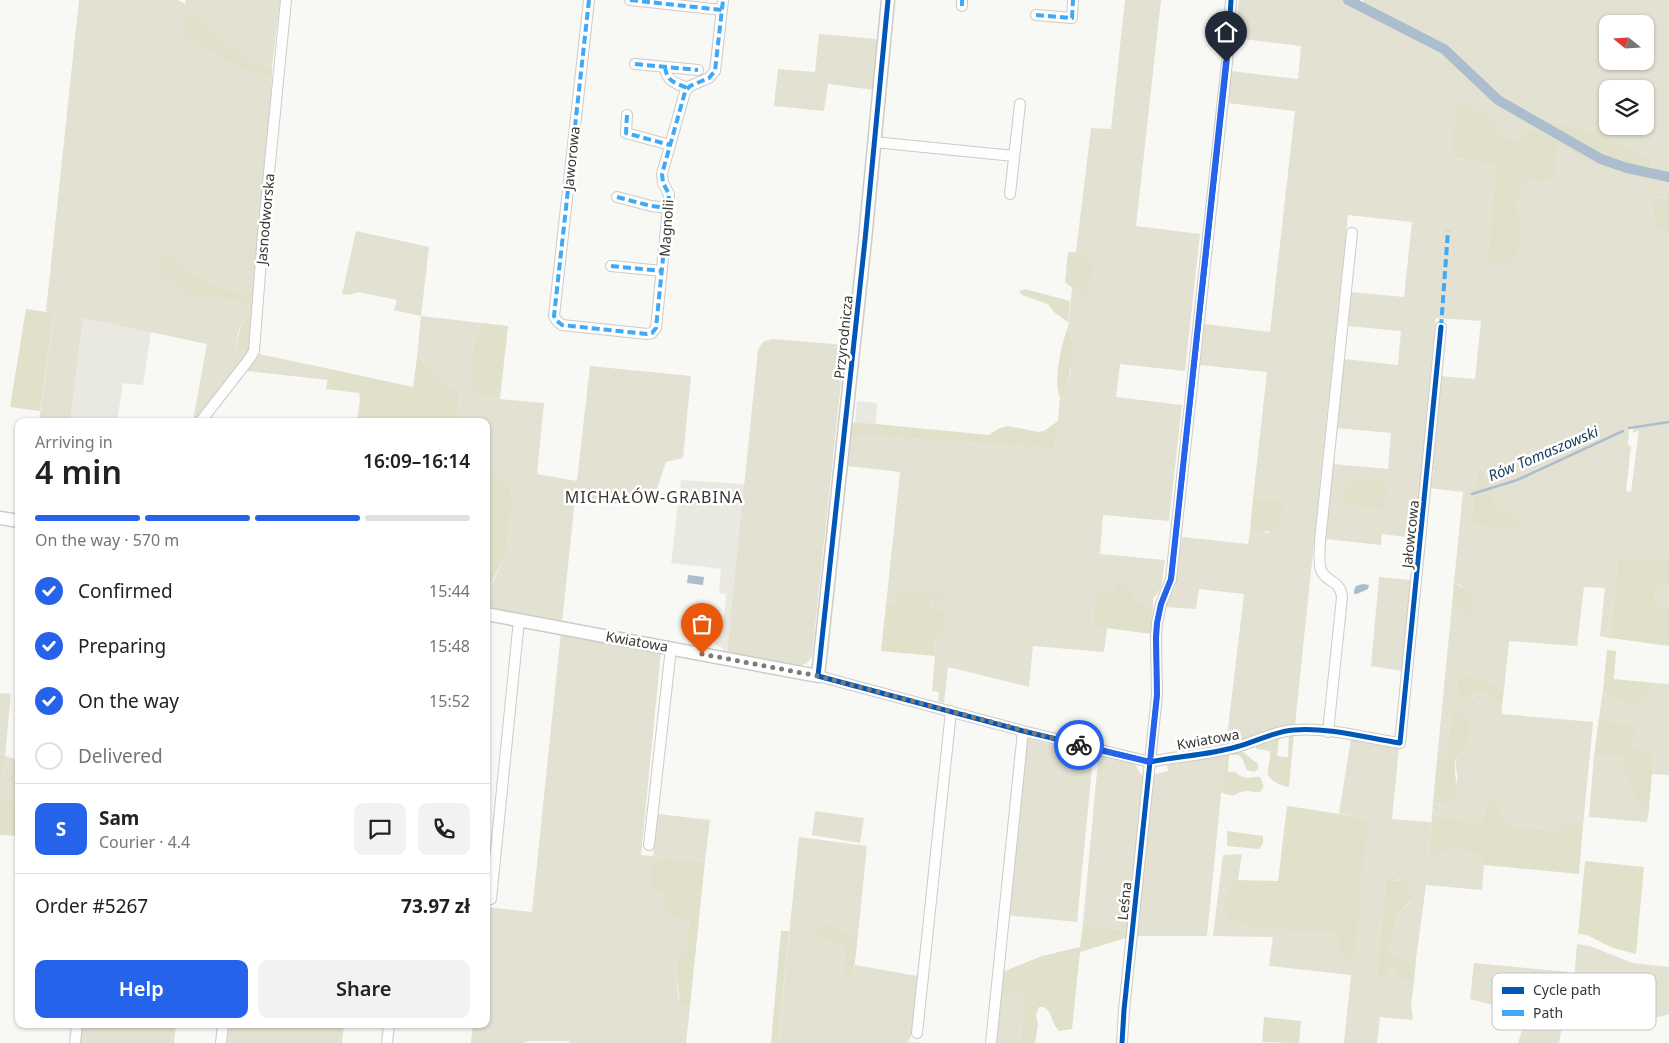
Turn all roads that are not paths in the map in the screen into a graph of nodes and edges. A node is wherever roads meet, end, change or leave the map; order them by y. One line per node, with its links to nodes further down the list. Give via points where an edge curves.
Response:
1 (286, 0): 26 (street, Jasnodworska, via 254,351)
2 (589, 0): 24 (street, Jaworowa)
3 (630, 0): 7 (street)
4 (888, 0): 15 (street, Przyrodnicza)
5 (1073, 0): 8 (street, via 1072,18)
6 (1231, 0): 37 (street, Leśna, via 1171,579 1157,623 1157,695)
7 (723, 5): 12 (street, via 715,71)
8 (1036, 15)
9 (635, 64): 10 (street)
10 (665, 67): 11 (street); 12 (street, via 670,80)
11 (698, 70)
12 (687, 88): 16 (street, Magnolii)
13 (1020, 104): 17 (street)
14 (628, 115): 16 (street, via 626,133)
15 (874, 142): 17 (street); 32 (street, Przyrodnicza)
16 (670, 145): 20 (street, Magnolii, via 662,179 669,194)
17 (1014, 156): 18 (street)
18 (1010, 194)
19 (617, 197): 20 (street)
20 (668, 208): 23 (street, Magnolii)
21 (1352, 232): 35 (street, via 1320,541 1321,569 1338,585 1342,597)
22 (611, 266): 23 (street)
23 (662, 271): 24 (street, Magnolii, via 656,328 652,333 562,325)
24 (554, 316)
25 (1441, 327): 36 (street, Jałowcowa)
26 (203, 418)
27 (0, 518): 28 (street)
28 (15, 520)
29 (490, 615): 30 (street, Kwiatowa)
30 (519, 620): 31 (street, Kwiatowa); 39 (street)
31 (671, 648): 32 (street, Kwiatowa); 38 (street)
32 (818, 676): 33 (street, Kwiatowa)
33 (951, 711): 34 (street, Kwiatowa); 43 (street)
34 (1023, 731): 37 (street, Kwiatowa); 47 (street)
35 (1328, 732): 36 (street, Kwiatowa); 37 (street, Kwiatowa, via 1286,730 1238,747)
36 (1400, 743)
37 (1150, 762): 48 (street, Leśna)
38 (649, 845)
39 (491, 899)
40 (77, 1028): 44 (street)
41 (223, 1028): 45 (street)
42 (389, 1028): 46 (street)
43 (917, 1034)
44 (75, 1043)
45 (221, 1043)
46 (387, 1043)
47 (991, 1043)
48 (1122, 1043)

